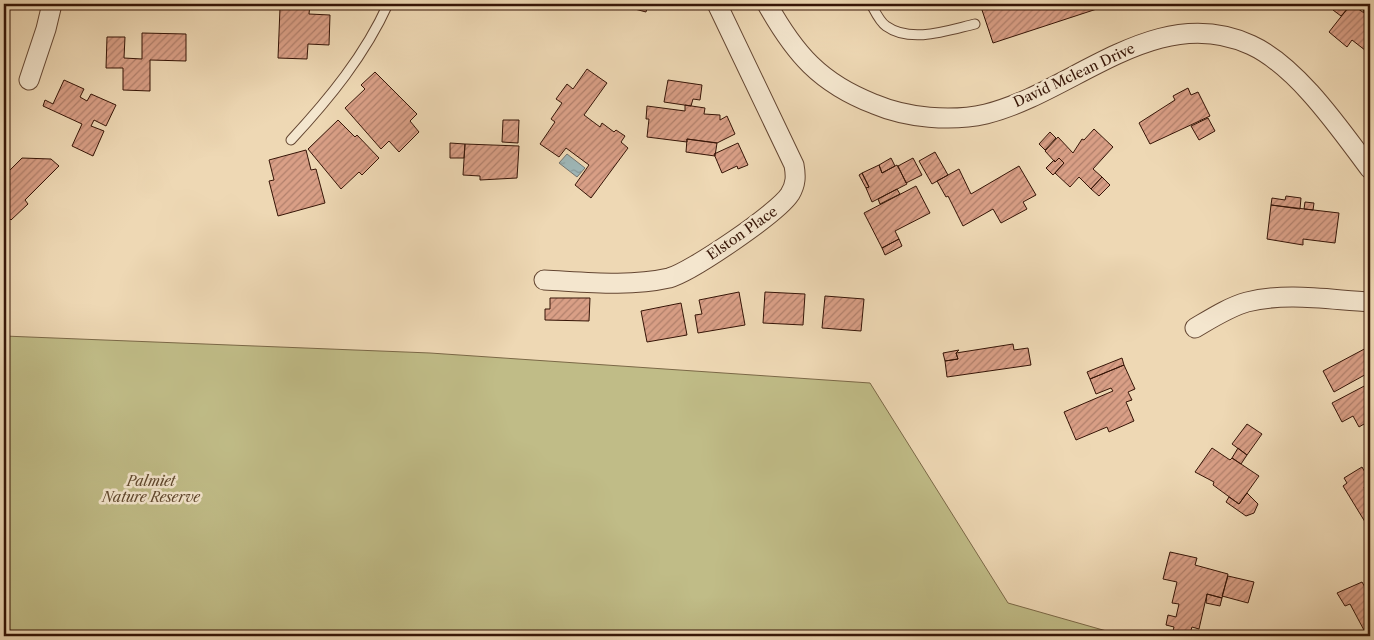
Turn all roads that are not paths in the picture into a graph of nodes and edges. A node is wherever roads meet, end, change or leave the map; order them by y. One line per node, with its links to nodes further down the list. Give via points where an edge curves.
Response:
1 (52, 4): 7 (street)
2 (388, 4): 8 (lane, via 348,72)
3 (716, 4): 10 (street, Elston Place, via 794,165 796,182 791,192 775,211 677,275 618,282)
4 (767, 4): 9 (street, David Mclean Drive, via 794,47 812,67 856,97 911,115 959,117 985,114 1048,90 1131,48 1164,36 1189,33 1220,36 1250,44 1286,68 1335,122)
5 (871, 4): 6 (lane, via 886,26 902,34 918,35)
6 (975, 24)
7 (29, 80)
8 (292, 140)
9 (1370, 169)
10 (544, 280)
11 (1370, 302): 12 (street, via 1265,299 1234,307)
12 (1196, 328)

